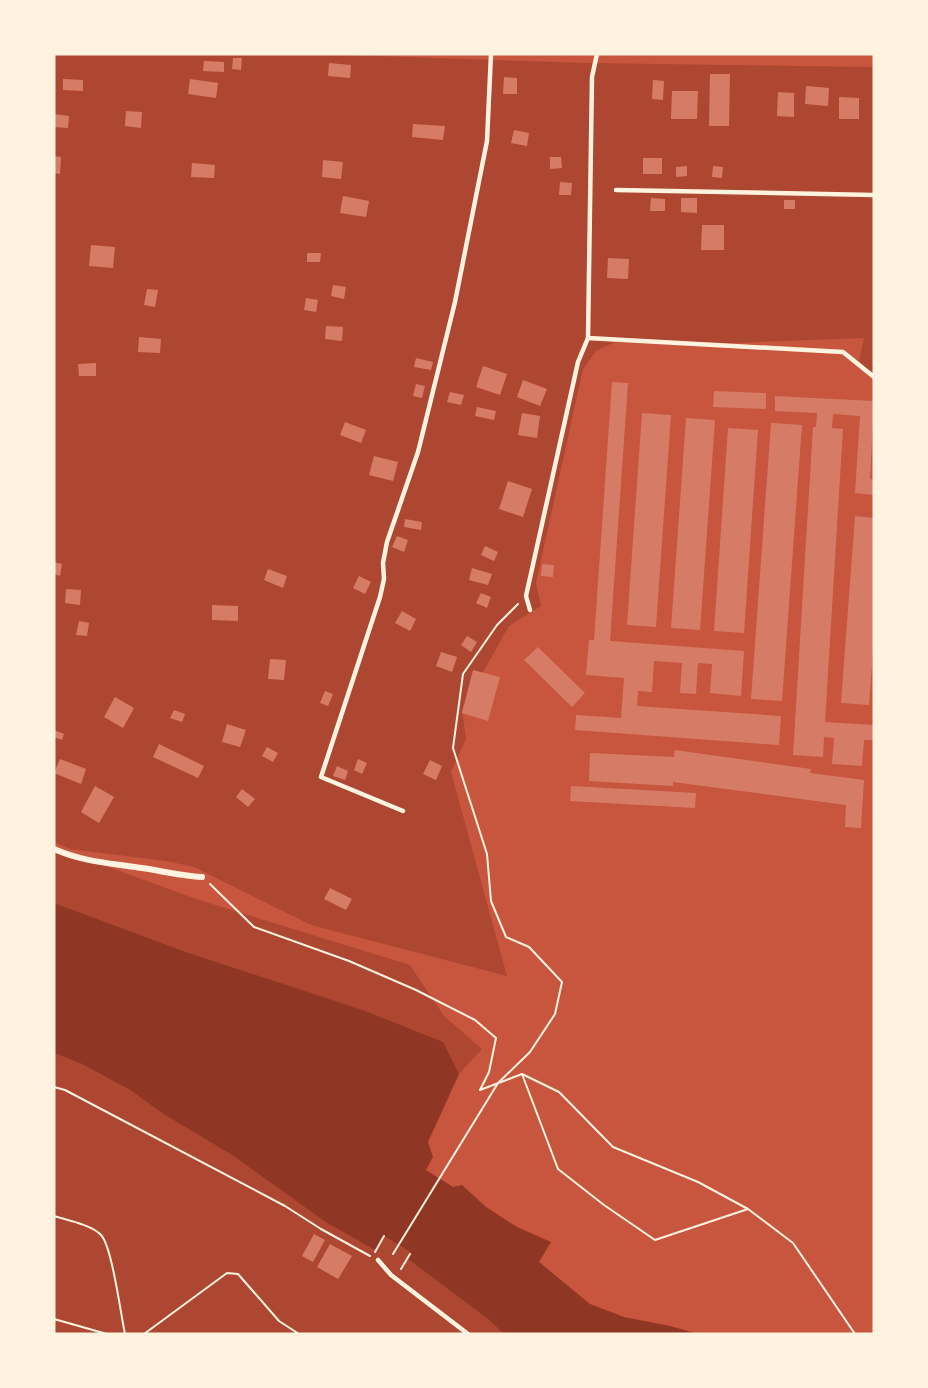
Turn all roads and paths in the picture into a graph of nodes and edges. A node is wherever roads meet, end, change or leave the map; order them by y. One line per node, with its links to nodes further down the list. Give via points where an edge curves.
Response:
1 (491, 54): 9 (lane, via 487,141 454,302 418,453 387,542 380,597 321,777)
2 (597, 54): 5 (lane, via 592,77)
3 (616, 190): 4 (lane)
4 (874, 195)
5 (588, 338): 6 (lane, via 843,352); 7 (lane, via 578,362)
6 (874, 377)
7 (526, 596): 8 (lane); 13 (path, via 497,625 463,674 453,748 487,854 490,901 506,937 529,946 562,982 555,1014 530,1052)
8 (530, 610)
9 (403, 811)
10 (54, 849): 11 (street, via 97,863)
11 (202, 877): 13 (path, via 254,927 359,965 475,1020 496,1038 489,1072 480,1090)
12 (522, 1074): 13 (path); 15 (path, via 559,1092 613,1147 698,1182); 15 (path, via 558,1169 655,1240)
13 (498, 1083): 19 (path)
14 (54, 1087): 21 (path, via 285,1206)
15 (748, 1209): 29 (path, via 794,1243)
16 (54, 1216): 25 (path, via 103,1236)
17 (384, 1236): 18 (path)
18 (375, 1252)
19 (393, 1254)
20 (410, 1254): 22 (path)
21 (378, 1260): 28 (lane, via 390,1275)
22 (400, 1270)
23 (54, 1319): 24 (path)
24 (106, 1334)
25 (125, 1334)
26 (144, 1334): 27 (path, via 227,1273 238,1274 279,1321)
27 (299, 1334)
28 (468, 1334)
29 (855, 1334)

